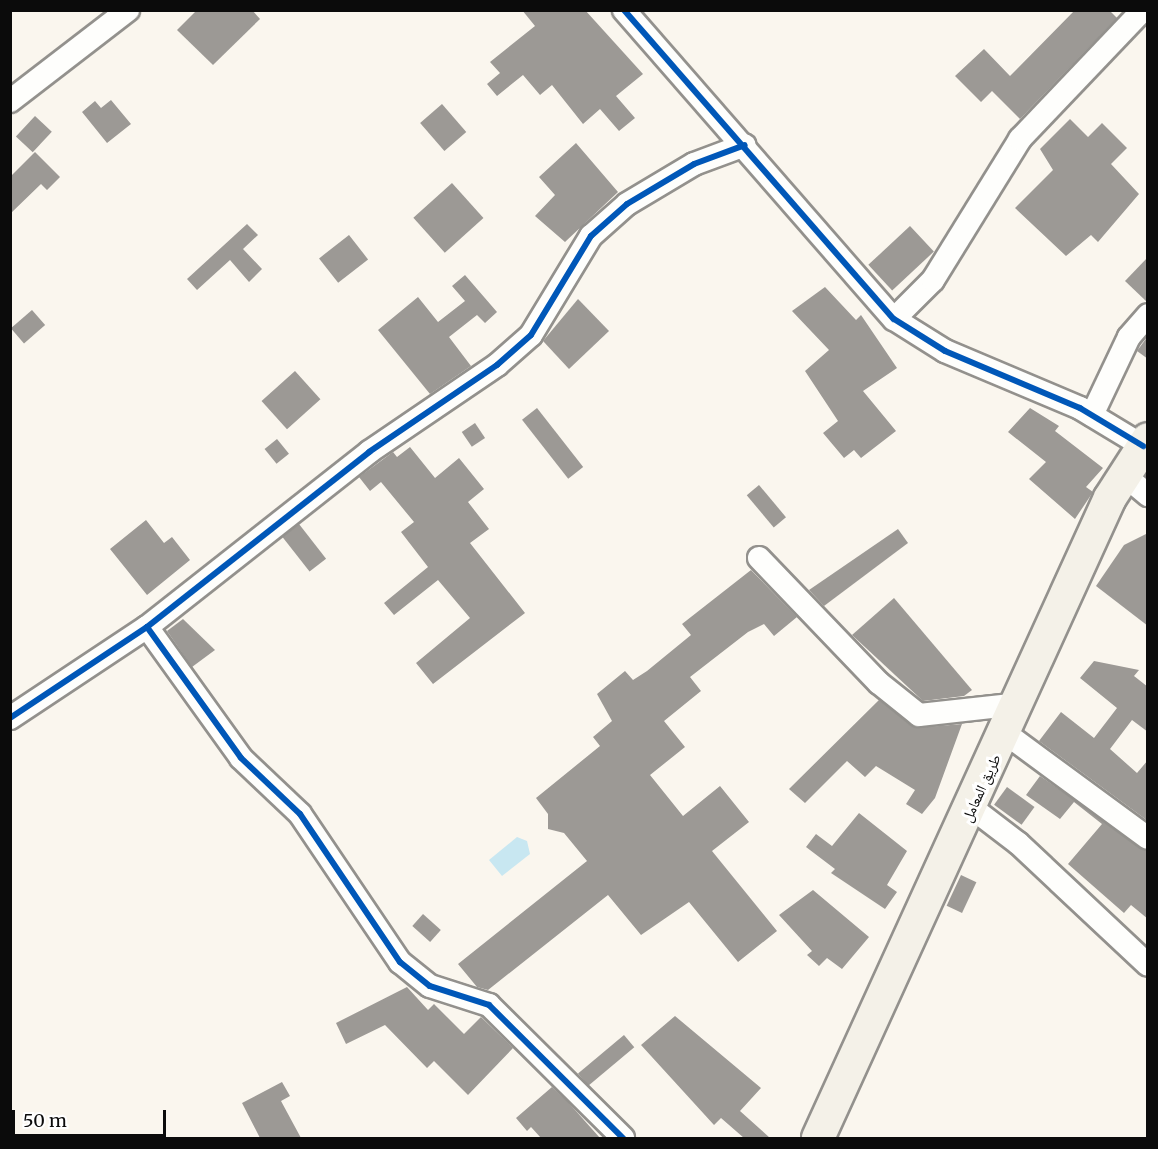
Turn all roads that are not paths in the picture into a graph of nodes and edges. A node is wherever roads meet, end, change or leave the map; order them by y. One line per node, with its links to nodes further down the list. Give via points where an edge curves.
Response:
1 (128, 10): 4 (street)
2 (624, 10): 5 (street)
3 (1143, 10): 7 (street, via 1020,140 933,280)
4 (10, 101)
5 (745, 145): 7 (street); 13 (street, via 694,164 627,204 591,236 531,335 497,365 369,452)
6 (1148, 315): 8 (street, via 1129,337)
7 (894, 319): 8 (street, via 1002,380)
8 (1092, 415): 9 (street)
9 (1145, 443): 10 (main road, طريق المعامل)
10 (1123, 474): 11 (street); 14 (main road, طريق المعامل)
11 (1148, 495)
12 (759, 558): 14 (street, via 879,683 919,715)
13 (147, 627): 15 (street); 20 (street, via 241,758 300,814 400,962 430,986 489,1005)
14 (1018, 704): 16 (main road, طريق المعامل)
15 (10, 718)
16 (1005, 733): 17 (main road, طريق المعامل); 18 (street)
17 (972, 808): 19 (street, via 1018,843); 21 (main road, طريق المعامل)
18 (1148, 838)
19 (1148, 966)
20 (623, 1138)
21 (818, 1138)

